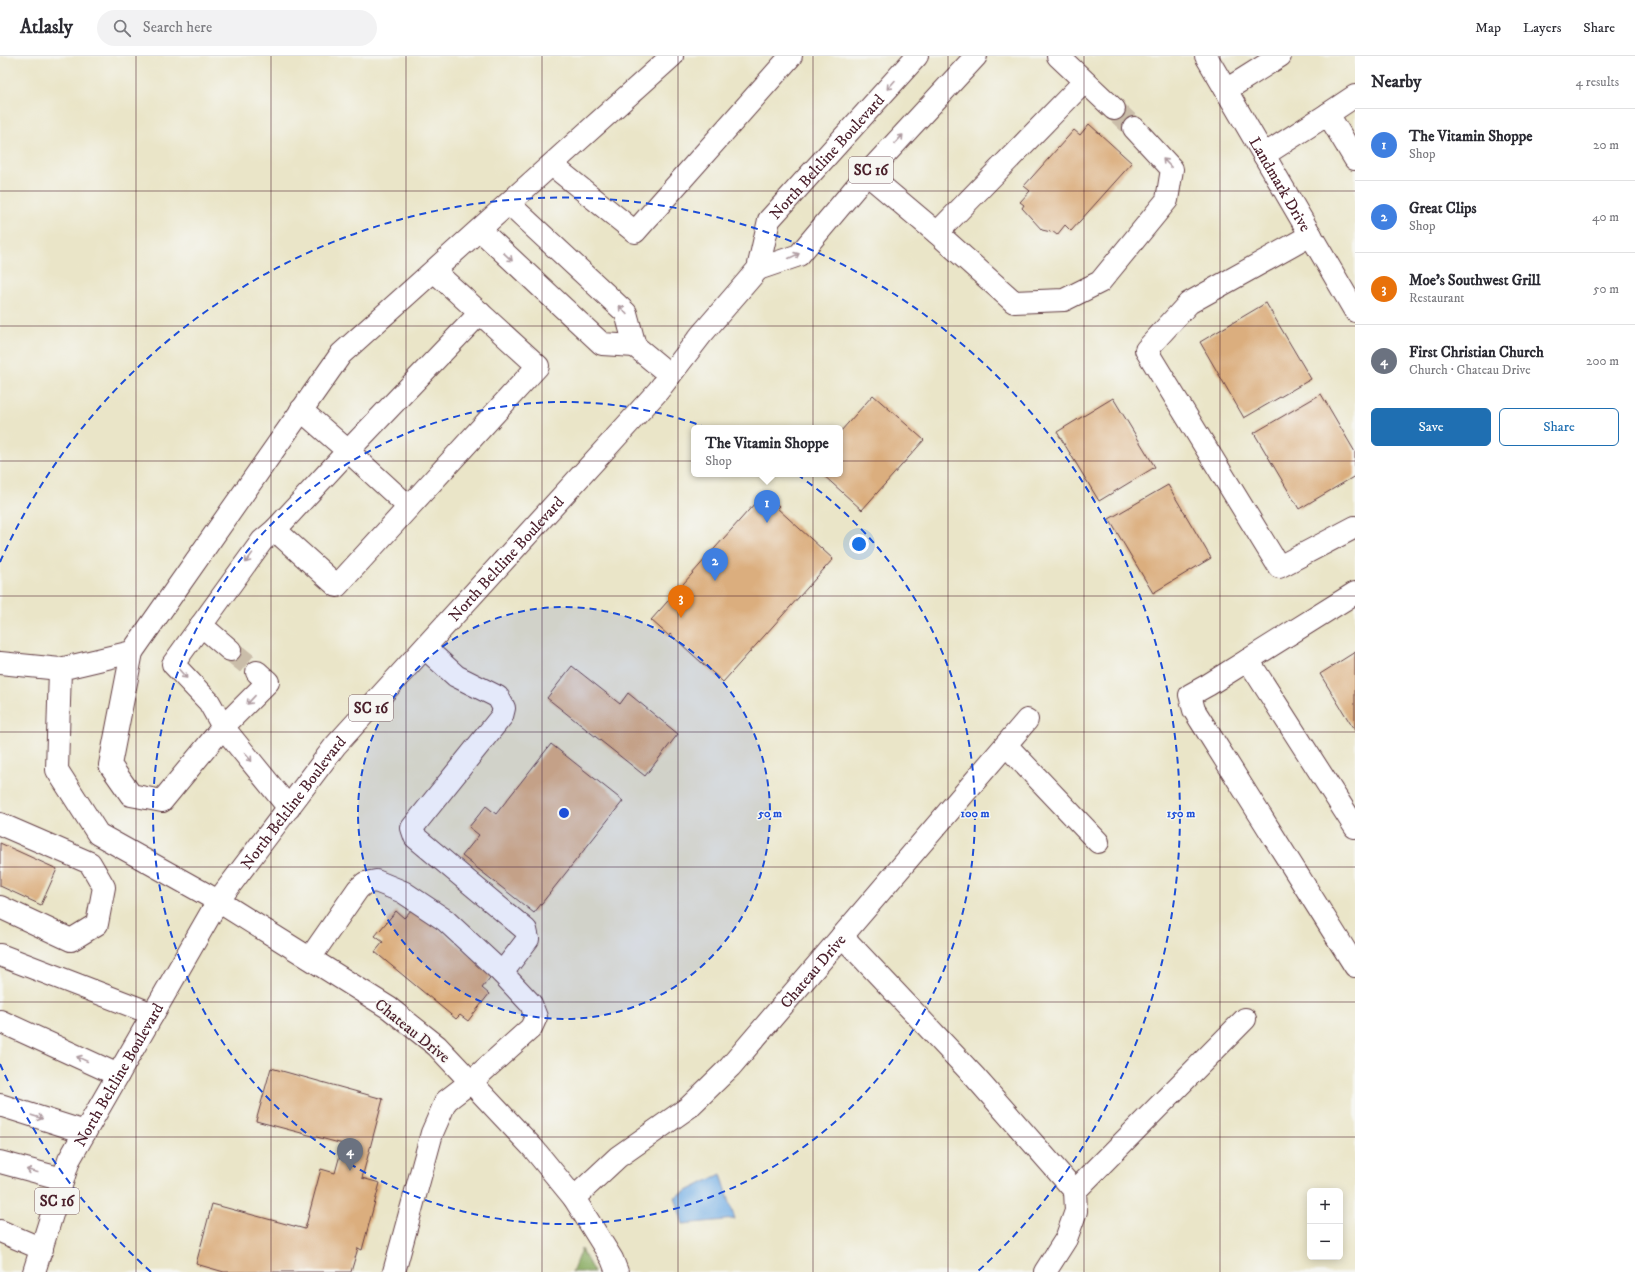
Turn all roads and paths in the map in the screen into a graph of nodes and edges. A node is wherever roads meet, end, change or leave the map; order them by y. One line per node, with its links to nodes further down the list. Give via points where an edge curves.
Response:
1 (672, 56): 16 (main road)
2 (791, 56): 16 (main road, via 634,232)
3 (917, 56): 22 (main road, North Beltline Boulevard / SC 16, one-way to 22, via 769,220)
4 (976, 56): 17 (main road, North Beltline Boulevard / SC 16, one-way to 4)
5 (1058, 56): 8 (main road)
6 (1206, 56): 9 (main road, Landmark Drive)
7 (1280, 56): 9 (main road)
8 (1084, 82): 11 (main road); 20 (main road)
9 (1226, 90): 14 (main road, Landmark Drive)
10 (1355, 96): 12 (main road)
11 (1114, 109)
12 (1328, 114): 14 (main road); 15 (main road)
13 (1134, 128): 20 (main road, one-way to 13, via 1014,302 1064,300 1100,282 1167,200 1172,169)
14 (1264, 155): 21 (main road, Landmark Drive)
15 (1355, 158)
16 (552, 164): 18 (main road)
17 (867, 174): 20 (main road); 22 (main road, North Beltline Boulevard / SC 16, one-way to 17, via 799,255)
18 (509, 204): 19 (main road); 26 (main road, one-way to 18, via 626,313)
19 (480, 230): 23 (main road); 26 (main road, one-way to 26, via 602,344)
20 (937, 233)
21 (1311, 235): 24 (main road, Landmark Drive); 31 (main road, via 1189,303 1146,350 1279,567)
22 (758, 270): 27 (main road, North Beltline Boulevard / SC 16)
23 (434, 271): 25 (main road); 28 (main road, via 341,354)
24 (1355, 311)
25 (480, 313): 29 (main road); 30 (main road, via 538,366)
26 (635, 346): 27 (main road)
27 (670, 375): 35 (main road, North Beltline Boulevard / SC 16)
28 (301, 410): 29 (main road); 37 (main road)
29 (348, 451): 30 (main road); 32 (main road)
30 (409, 507): 32 (main road, via 337,586)
31 (1355, 527)
32 (275, 530): 34 (main road, one-way to 34, via 262,541)
33 (1355, 593): 38 (main road)
34 (201, 625): 36 (main road); 43 (main road, one-way to 43, via 174,664 209,702)
35 (425, 648): 45 (main road, North Beltline Boulevard / SC 16, via 335,746); 55 (main road, via 456,676 498,697 504,708 502,716 412,828 415,837 526,930 528,939)
36 (230, 650)
37 (132, 652): 40 (main road); 43 (main road, via 110,765 131,795 162,801)
38 (1248, 660): 47 (main road); 54 (main road, via 1190,694 1194,710)
39 (0, 663): 40 (main road)
40 (60, 669): 49 (main road, Chateau Drive, via 57,770 98,834)
41 (257, 672): 43 (main road, one-way to 43, via 268,682)
42 (1027, 720): 44 (main road, Chateau Drive)
43 (223, 727): 45 (main road, one-way to 45)
44 (1006, 745): 48 (main road); 51 (main road, Chateau Drive)
45 (289, 808): 49 (main road, North Beltline Boulevard / SC 16)
46 (0, 824): 50 (main road, via 90,863 104,887 96,924 71,940)
47 (1355, 827)
48 (1098, 842)
49 (218, 901): 53 (main road, Chateau Drive); 56 (main road, North Beltline Boulevard / SC 16)
50 (0, 907)
51 (842, 936): 65 (main road, via 974,1076); 66 (main road, Chateau Drive, via 730,1067 689,1107 618,1157)
52 (0, 955): 56 (main road)
53 (310, 958): 55 (main road, via 358,888 364,883 376,882 403,892 445,920); 60 (main road, Chateau Drive, via 389,1008 437,1046)
54 (1355, 966)
55 (502, 973): 60 (main road, via 531,1004 536,1017 531,1028)
56 (153, 1014): 59 (main road, North Beltline Boulevard / SC 16)
57 (1245, 1019): 65 (main road)
58 (0, 1021): 59 (main road, one-way to 58)
59 (118, 1075): 62 (main road, North Beltline Boulevard / SC 16)
60 (472, 1081): 66 (main road, Chateau Drive); 70 (main road, via 446,1101 432,1133)
61 (0, 1105): 62 (main road, one-way to 62)
62 (85, 1132): 64 (main road, North Beltline Boulevard / SC 16, via 69,1160)
63 (0, 1162): 64 (main road, one-way to 63)
64 (63, 1179): 68 (main road, North Beltline Boulevard / SC 16)
65 (1075, 1191): 72 (main road, via 1076,1211 1066,1239)
66 (574, 1198): 71 (main road, Chateau Drive, via 612,1259)
67 (0, 1231): 68 (main road)
68 (42, 1249): 69 (main road, North Beltline Boulevard / SC 16)
69 (34, 1272)
70 (394, 1272)
71 (617, 1272)
72 (1045, 1272)

